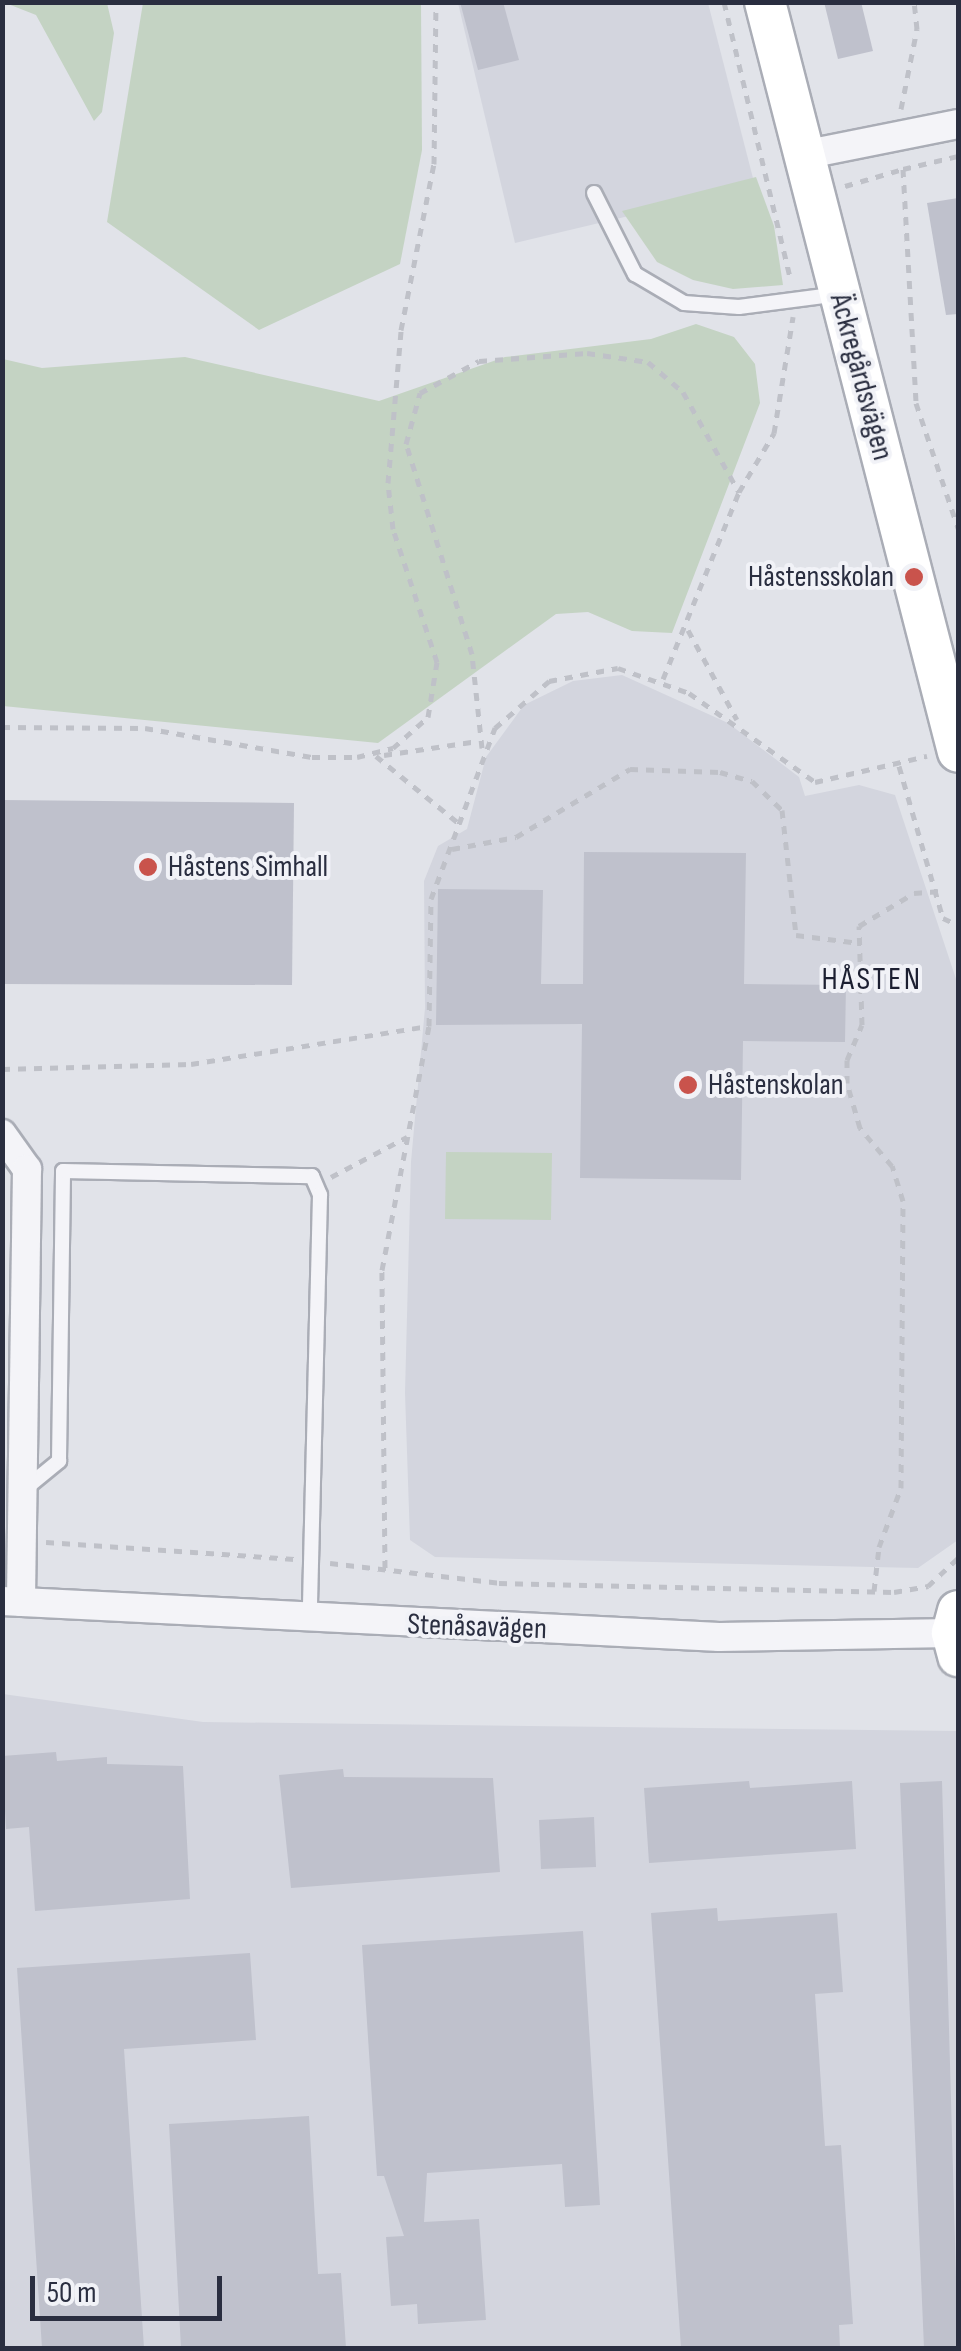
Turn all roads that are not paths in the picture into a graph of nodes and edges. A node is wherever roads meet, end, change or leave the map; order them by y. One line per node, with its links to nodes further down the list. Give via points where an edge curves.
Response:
1 (765, 2): 3 (street, Äckregårdsvägen)
2 (958, 124): 3 (street)
3 (821, 151): 5 (street, Äckregårdsvägen, via 814,194)
4 (594, 194): 5 (lane, via 619,254 662,293 715,307)
5 (840, 294): 6 (street, Äckregårdsvägen)
6 (948, 752)
7 (2, 1134): 8 (street, via 28,1169)
8 (22, 1494): 9 (street); 10 (lane, via 60,1461 62,1171 304,1175 318,1183)
9 (12, 1602): 10 (street, Stenåsavägen)
10 (310, 1620): 11 (street, Stenåsavägen, via 754,1638)
11 (956, 1633)

